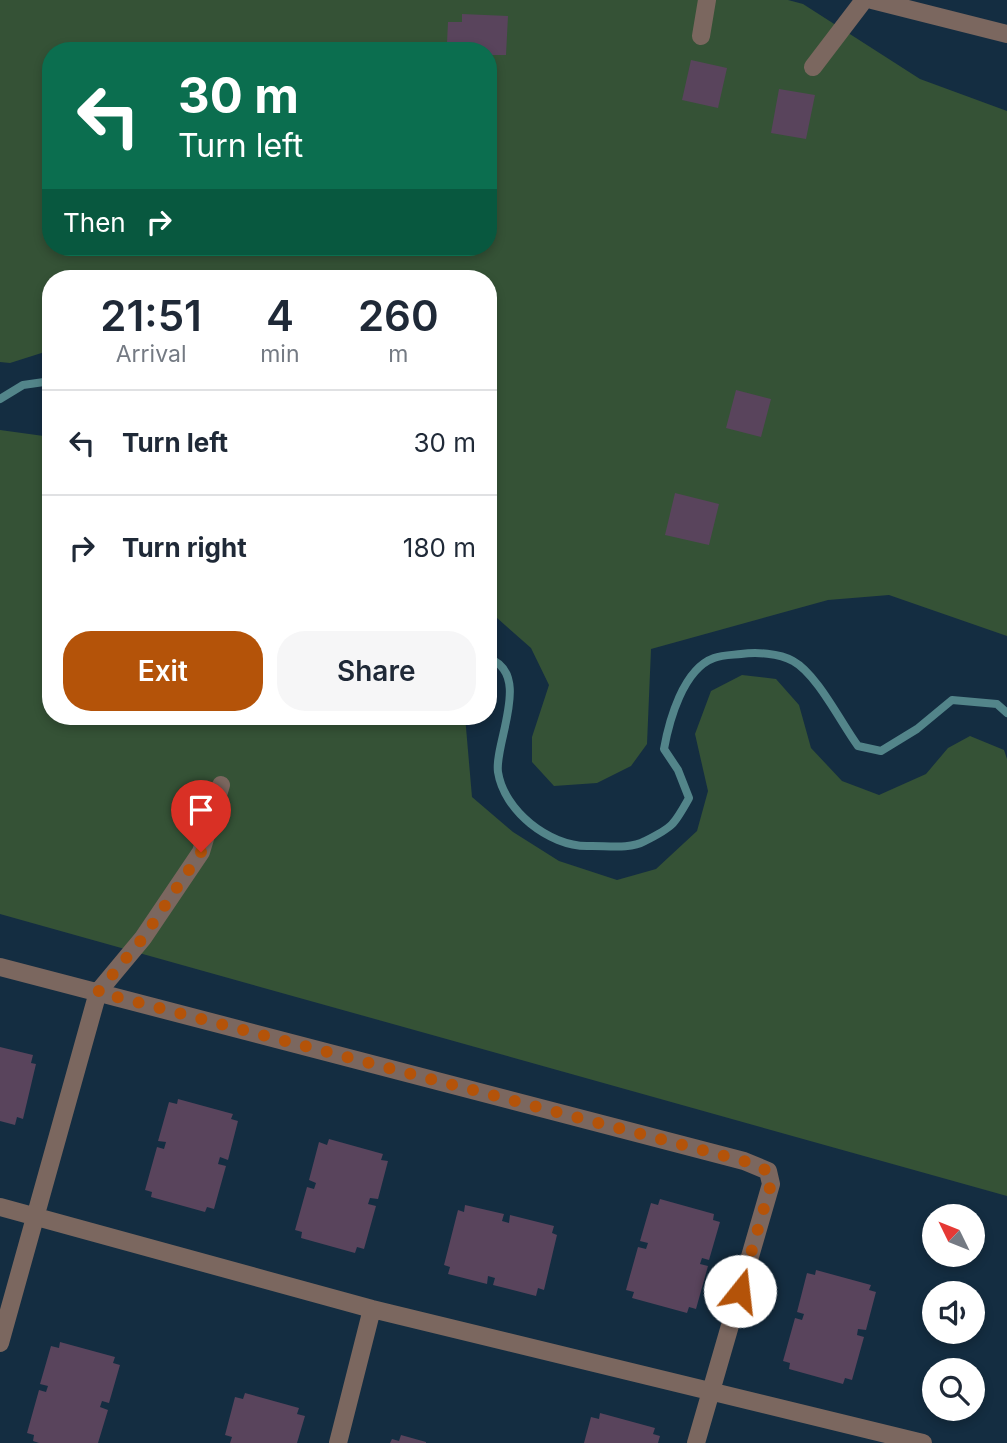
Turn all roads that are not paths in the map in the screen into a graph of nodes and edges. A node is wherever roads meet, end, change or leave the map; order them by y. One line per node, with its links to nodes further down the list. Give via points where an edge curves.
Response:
1 (707, 0): 5 (street)
2 (864, 0): 6 (street)
3 (872, 0): 4 (street)
4 (1007, 34)
5 (701, 36)
6 (813, 67)
7 (221, 785): 9 (street, via 201,852 143,938)
8 (0, 967): 9 (street)
9 (98, 992): 11 (street); 14 (street, via 768,1171 771,1184)
10 (0, 1207): 11 (street)
11 (34, 1215): 12 (street); 13 (street)
12 (372, 1310): 14 (street); 15 (street)
13 (0, 1343)
14 (710, 1392): 16 (street); 17 (street)
15 (338, 1443)
16 (696, 1443)
17 (923, 1443)

